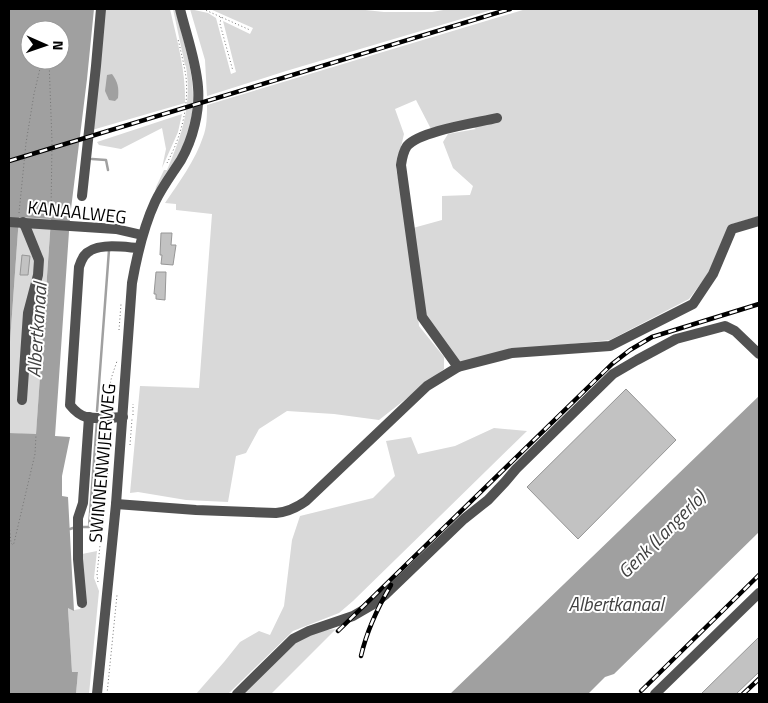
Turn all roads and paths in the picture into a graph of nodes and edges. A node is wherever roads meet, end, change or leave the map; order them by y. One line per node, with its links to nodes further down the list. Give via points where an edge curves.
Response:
1 (101, 9): 12 (street)
2 (180, 9): 17 (street, SWINNENWIJERWEG, via 196,71 197,115 182,158 161,190)
3 (203, 9): 4 (path)
4 (221, 17): 5 (path); 9 (path)
5 (250, 30)
6 (178, 37): 11 (path, via 186,78 186,104 180,134)
7 (40, 70): 14 (path, via 26,143)
8 (48, 70): 13 (path)
9 (232, 71)
10 (497, 118): 23 (street, via 417,139 402,155 422,317)
11 (164, 169)
12 (82, 196)
13 (51, 218)
14 (21, 220): 16 (street, KANAALWEG); 17 (street, KANAALWEG, via 116,229); 24 (street, via 39,260 28,312)
15 (759, 221): 23 (street, via 732,229 713,274 693,304 610,346 512,353)
16 (9, 222)
17 (142, 235): 18 (street, SWINNENWIJERWEG)
18 (138, 248): 26 (street, via 105,246 92,249 84,255 79,267 70,405 77,413); 27 (street, SWINNENWIJERWEG)
19 (120, 304): 20 (path)
20 (118, 333)
21 (759, 354): 35 (street, via 725,326 676,339 613,374 488,500 386,594 353,616 293,640)
22 (116, 362): 25 (path, via 110,383)
23 (458, 366): 29 (street, via 427,386 294,509 283,512 216,511)
24 (22, 400)
25 (114, 401)
26 (89, 417): 27 (street); 33 (street, via 83,503 78,518)
27 (118, 417): 29 (street, SWINNENWIJERWEG); 31 (path)
28 (36, 435): 30 (path, via 35,454 13,545)
29 (116, 504): 34 (street, SWINNENWIJERWEG)
30 (9, 522)
31 (98, 582)
32 (759, 593): 36 (street)
33 (82, 603)
34 (97, 694)
35 (237, 694)
36 (656, 694)

